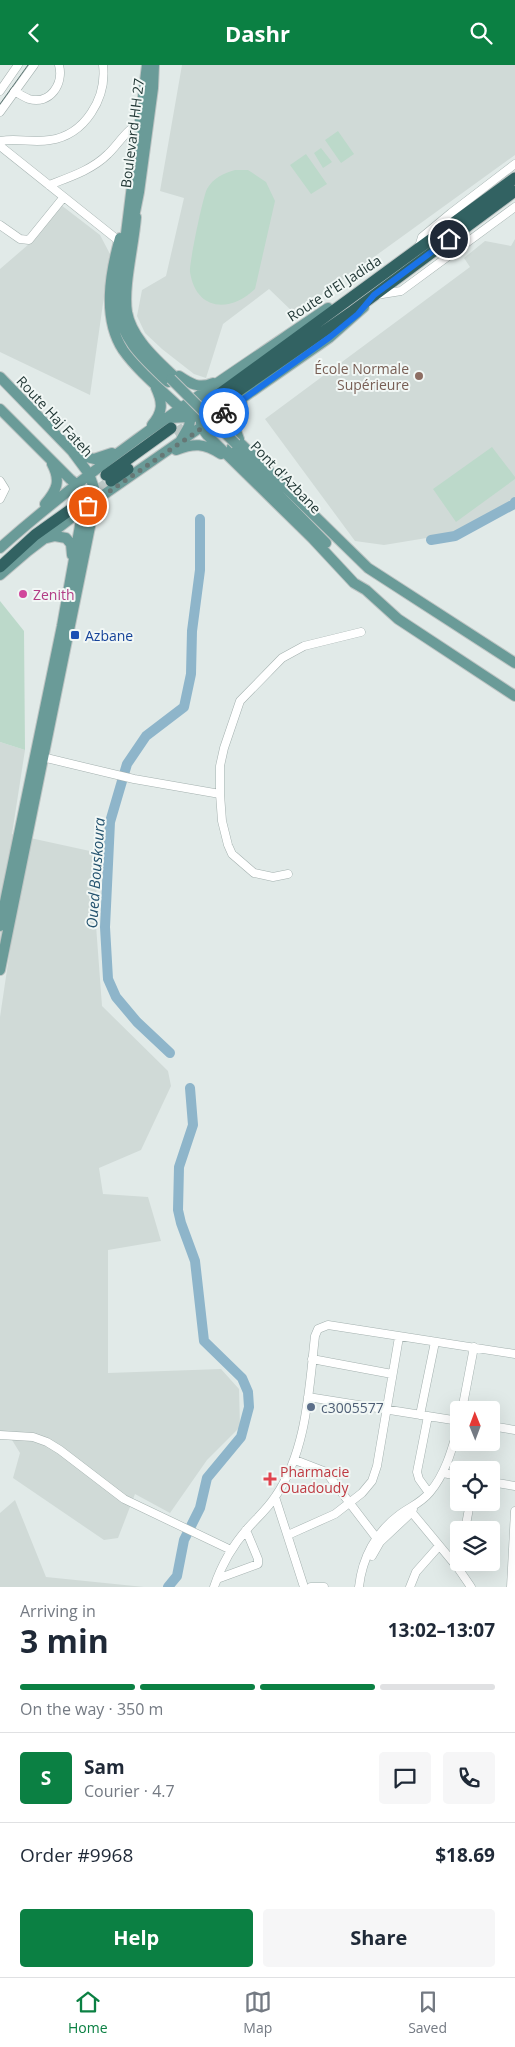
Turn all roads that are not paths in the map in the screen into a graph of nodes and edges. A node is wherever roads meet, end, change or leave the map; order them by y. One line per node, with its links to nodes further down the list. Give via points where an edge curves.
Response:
1 (18, 65): 7 (street)
2 (34, 65): 8 (street)
3 (59, 65): 8 (street, via 60,82 47,97 29,99)
4 (103, 65): 11 (street, via 103,87 98,101 86,119 71,132 52,140)
5 (146, 65): 10 (main road, Boulevard HH 27)
6 (154, 65): 10 (main road, Boulevard HH 27)
7 (0, 91)
8 (14, 91): 9 (street)
9 (0, 112)
10 (144, 123): 15 (street, via 93,167); 18 (main road, Boulevard HH 27)
11 (0, 141)
12 (0, 146): 15 (street)
13 (515, 164): 22 (street, via 422,237)
14 (515, 178): 22 (highway, Route d'El Jadida)
15 (49, 185): 17 (street)
16 (515, 191): 24 (highway, Route d'El Jadida)
17 (63, 198): 20 (street, via 29,240 20,239); 21 (street)
18 (133, 204): 21 (main road); 26 (main road, via 135,242 127,312 136,335); 39 (main road, Pont d'Azbane, bridge, via 123,287 123,317 134,342)
19 (515, 207): 24 (street, via 401,291)
20 (0, 225)
21 (119, 241): 28 (main road, via 110,295 113,328 124,350)
22 (418, 248): 23 (highway, Route d'El Jadida)
23 (375, 281): 25 (highway); 29 (main road, Route d'El Jadida, via 328,308)
24 (374, 295): 25 (highway); 30 (main road, Route d'El Jadida, via 358,314 330,337)
25 (350, 306): 31 (highway)
26 (159, 361): 29 (main road, via 191,385 199,387); 33 (main road, via 191,393)
27 (0, 377): 40 (main road, Route Haj Fateh)
28 (152, 381): 33 (main road); 37 (main road, via 162,401 162,409)
29 (221, 381): 31 (main road); 33 (main road, Route d'El Jadida)
30 (246, 397): 31 (main road, Route d'El Jadida); 39 (main road, via 234,418)
31 (218, 406): 33 (main road); 33 (main road); 34 (main road, Route d'El Jadida); 39 (main road)
32 (0, 409): 42 (main road)
33 (193, 410): 34 (main road); 35 (main road); 36 (main road)
34 (202, 428): 35 (main road, Route d'El Jadida); 43 (main road)
35 (173, 431): 36 (main road); 36 (main road, via 181,420); 37 (main road); 41 (main road); 45 (highway)
36 (187, 431)
37 (140, 438): 38 (main road)
38 (130, 445): 40 (main road, via 98,458); 45 (main road)
39 (236, 445): 52 (main road, Pont d'Azbane); 60 (main road, via 368,568)
40 (74, 454): 47 (main road, Route Haj Fateh)
41 (156, 458): 43 (main road, via 199,444 208,446); 45 (main road)
42 (49, 459): 46 (main road); 50 (main road, via 56,473 57,487)
43 (238, 465): 59 (main road, via 354,583)
44 (0, 481): 48 (street, via 5,489)
45 (108, 481): 47 (main road); 47 (main road); 51 (main road)
46 (76, 485): 47 (main road); 47 (main road); 49 (main road)
47 (89, 495): 49 (main road, via 75,495); 51 (main road); 53 (main road); 57 (main road)
48 (0, 499)
49 (67, 503): 50 (main road); 55 (highway); 56 (highway)
50 (37, 515): 54 (main road)
51 (91, 525): 64 (main road)
52 (317, 530): 59 (main road); 60 (main road, via 364,568)
53 (45, 539): 57 (main road, via 60,536 69,540); 58 (main road)
54 (0, 548)
55 (0, 558)
56 (0, 567)
57 (72, 568): 67 (main road)
58 (0, 575)
59 (366, 590): 63 (main road, via 398,619)
60 (404, 592): 62 (main road)
61 (361, 631): 65 (street, via 291,652 246,693 240,701 224,748)
62 (515, 663)
63 (515, 696)
64 (42, 757): 65 (street); 68 (main road)
65 (220, 795): 66 (street, via 225,837 232,854 254,873 273,877)
66 (288, 874)
67 (0, 926)
68 (0, 969)
69 (399, 1337): 70 (street); 73 (street, via 322,1326 315,1336); 74 (street)
70 (435, 1342): 71 (street); 78 (street)
71 (474, 1347): 72 (street); 76 (street)
72 (515, 1354)
73 (312, 1359): 74 (street); 75 (street)
74 (392, 1374): 77 (street)
75 (308, 1397): 77 (street); 84 (street)
76 (464, 1401)
77 (386, 1409): 78 (street); 91 (street, via 372,1481)
78 (424, 1416): 79 (street); 89 (street, via 417,1472)
79 (450, 1420)
80 (500, 1427): 81 (street)
81 (515, 1429)
82 (0, 1435): 98 (street, via 33,1437 47,1442 124,1499)
83 (450, 1451): 85 (street)
84 (294, 1460): 90 (street); 91 (street, via 326,1472)
85 (443, 1473): 86 (street); 89 (street)
86 (450, 1474)
87 (500, 1484): 88 (street)
88 (515, 1486)
89 (429, 1493): 92 (street)
90 (275, 1497): 94 (street); 95 (street)
91 (348, 1502): 95 (street, via 328,1518); 96 (street)
92 (411, 1509): 96 (street); 97 (street)
93 (515, 1511): 102 (street)
94 (246, 1530): 98 (street); 101 (street, via 258,1564)
95 (288, 1535): 103 (street)
96 (378, 1540): 106 (street, via 364,1565); 107 (street)
97 (438, 1546): 99 (street); 108 (street, via 416,1573)
98 (231, 1551): 101 (street)
99 (450, 1557)
100 (461, 1571): 109 (street)
101 (215, 1583)
102 (509, 1586)
103 (304, 1587)
104 (311, 1587): 105 (street)
105 (324, 1587)
106 (359, 1587)
107 (364, 1587)
108 (410, 1587)
109 (470, 1587): 110 (street)
110 (477, 1587)

